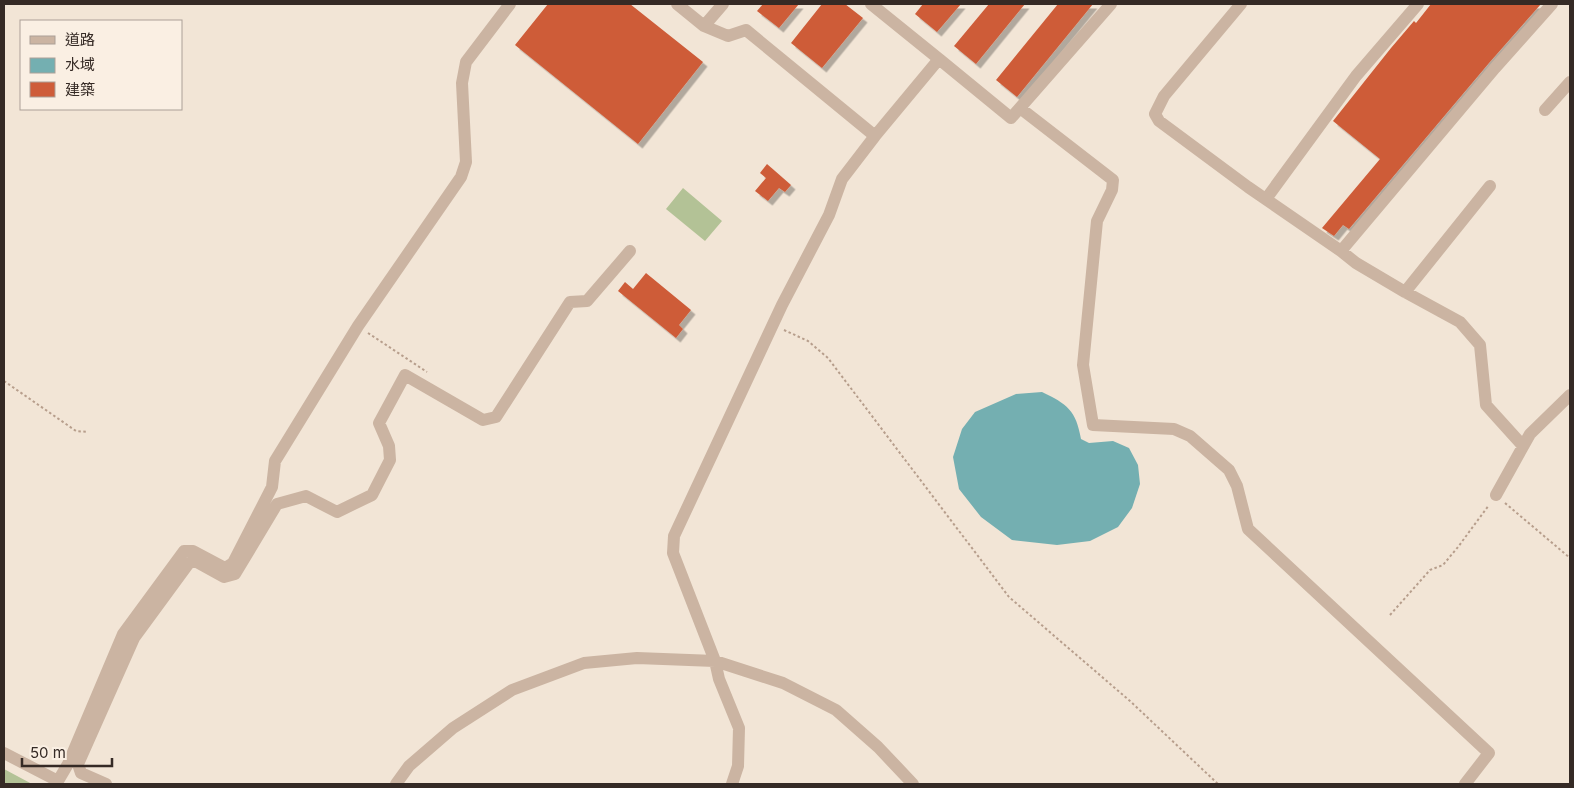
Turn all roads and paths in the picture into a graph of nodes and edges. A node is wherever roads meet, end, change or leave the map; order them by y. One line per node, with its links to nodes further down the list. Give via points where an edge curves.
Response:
1 (510, 4): 21 (street, via 466,62 462,83 466,162 461,177)
2 (677, 4): 9 (street)
3 (723, 4): 9 (street)
4 (1110, 4): 12 (street)
5 (1241, 4): 16 (street, via 1164,96 1155,114 1159,121)
6 (1418, 4): 16 (street, via 1356,76)
7 (1552, 4): 18 (street)
8 (878, 6): 10 (street)
9 (704, 26): 14 (street, via 728,36 746,30)
10 (939, 59): 12 (street, via 1012,118); 14 (street)
11 (1570, 82): 13 (street)
12 (1020, 108): 37 (street, via 1113,180 1112,190 1097,221 1083,364 1093,425 1174,429 1190,436 1229,470 1237,486 1248,529 1489,753)
13 (1544, 110)
14 (875, 136): 20 (street, via 842,179 829,215)
15 (1490, 186): 19 (street)
16 (1266, 199): 18 (street)
17 (630, 251): 32 (street, via 587,301 570,302 496,418 483,420 405,375 378,423 389,446 390,460 372,495 338,512 306,496 277,504 235,574 224,577 195,561 190,562 134,638 78,764 81,773)
18 (1341, 251): 19 (street, via 1356,264)
19 (1404, 292): 26 (street, via 1460,322 1480,345 1486,406)
20 (773, 325): 30 (street, via 674,536 673,553); 36 (path, via 808,341 828,358 1009,597)
21 (358, 326): 22 (path); 31 (street, via 275,461 272,487 233,563 225,568 193,551 184,552 123,634 58,781)
22 (429, 373)
23 (4, 381): 25 (path, via 76,430)
24 (1570, 395): 26 (street, via 1530,434)
25 (88, 432)
26 (1523, 446): 27 (street)
27 (1496, 495): 28 (path); 29 (path, via 1443,564 1430,570)
28 (1570, 558)
29 (1390, 615)
30 (715, 661): 33 (street, via 637,658 584,663 512,690 453,728 409,766); 34 (street, via 719,680 739,728 738,766); 35 (street, via 782,683 836,710)
31 (4, 753)
32 (106, 784)
33 (396, 784)
34 (732, 784)
35 (913, 784)
36 (1218, 784)
37 (1465, 784)

